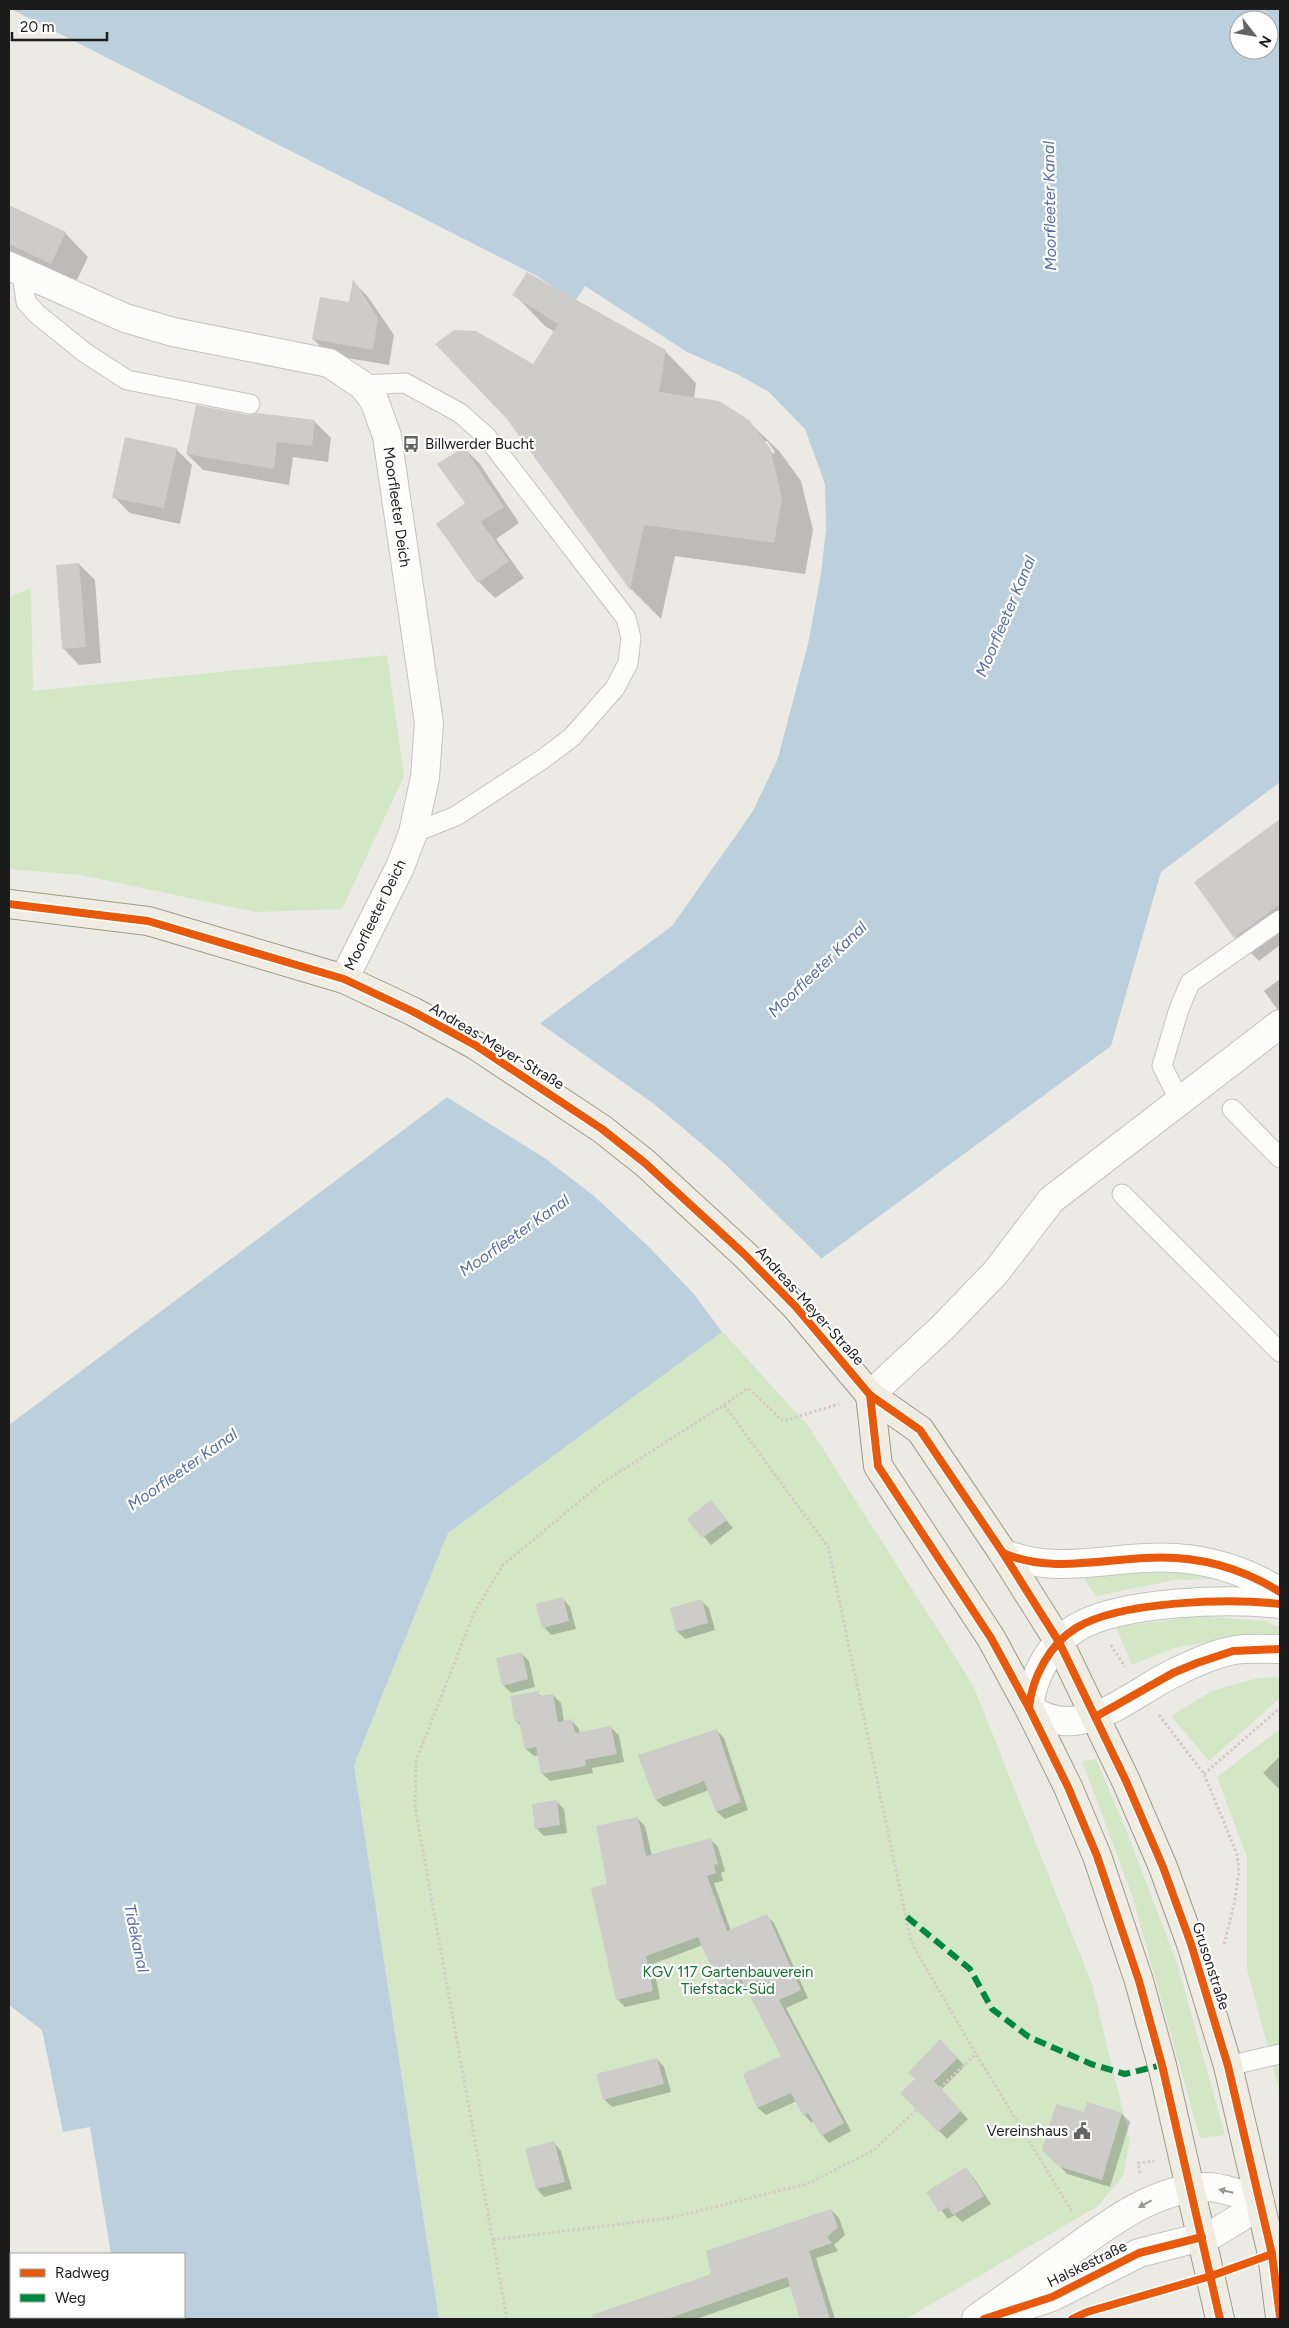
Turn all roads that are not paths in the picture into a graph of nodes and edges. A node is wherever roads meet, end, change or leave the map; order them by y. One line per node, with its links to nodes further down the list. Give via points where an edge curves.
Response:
1 (15, 269): 2 (street, Moorfleeter Deich, via 124,318 173,332 329,363); 3 (lane, Moorfleeter Deich, via 26,302 37,314 84,352 127,380)
2 (362, 385): 4 (street, Moorfleeter Deich, via 374,400 387,436 429,723 425,777); 4 (lane, via 405,382 460,413 486,436 626,618 631,638 628,663 614,688 572,737 456,816)
3 (250, 404)
4 (413, 833): 7 (street, Moorfleeter Deich, via 400,867)
5 (9, 904): 7 (main road, Andreas-Meyer-Straße, via 148,921)
6 (1280, 920): 9 (lane, via 1190,983 1162,1066)
7 (344, 979): 14 (main road, Andreas-Meyer-Straße, via 475,1045 534,1082 638,1157 744,1254 830,1346)
8 (1280, 1024): 9 (street)
9 (1180, 1101): 14 (street, via 1051,1200 996,1272)
10 (1232, 1109): 11 (lane)
11 (1280, 1158)
12 (1122, 1194): 13 (lane)
13 (1280, 1352)
14 (870, 1395): 15 (main road, Andreas-Meyer-Straße, via 920,1430); 20 (main road, via 878,1466 982,1625)
15 (1003, 1553): 16 (street, via 1043,1564 1148,1557 1192,1560 1237,1569); 18 (main road, Andreas-Meyer-Straße)
16 (1280, 1592)
17 (1280, 1604): 18 (street, via 1173,1604 1127,1611 1077,1627)
18 (1060, 1642): 20 (street, via 1038,1674); 21 (main road, Grusonstraße)
19 (1280, 1649): 21 (street, via 1233,1650 1172,1674)
20 (1029, 1708): 21 (street, via 1043,1716 1065,1721); 24 (main road, via 1097,1856 1139,1981)
21 (1096, 1716): 23 (main road, Grusonstraße, via 1163,1867 1191,1944)
22 (1280, 2054): 23 (lane)
23 (1228, 2066): 25 (main road, Grusonstraße)
24 (1191, 2188): 25 (street, Halskestraße, one-way to 24, via 1224,2190); 26 (main road); 28 (street, Halskestraße, one-way to 28, via 1146,2203 1094,2235)
25 (1260, 2202): 26 (street, Halskestraße, via 1228,2226); 27 (main road, Grusonstraße, via 1272,2254)
26 (1202, 2237): 29 (street, Halskestraße, via 1139,2253 1052,2297); 30 (main road)
27 (1280, 2317)
28 (976, 2319)
29 (984, 2319)
30 (1220, 2319)

